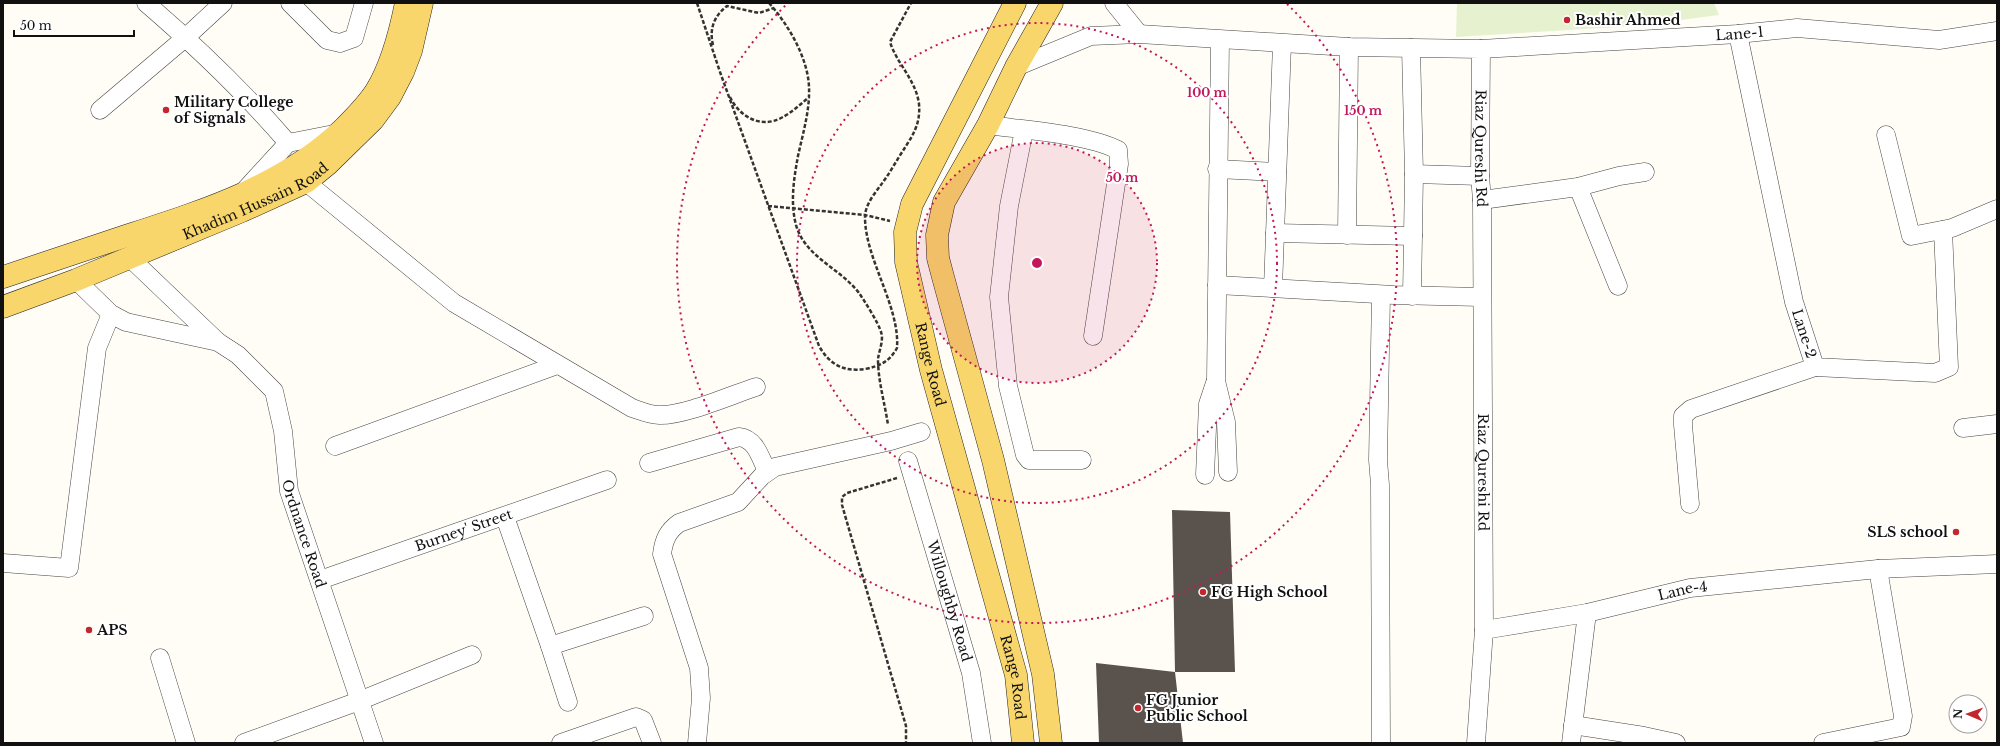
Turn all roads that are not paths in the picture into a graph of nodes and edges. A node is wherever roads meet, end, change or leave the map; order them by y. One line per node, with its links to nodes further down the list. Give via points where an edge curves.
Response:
1 (146, 3): 13 (street)
2 (222, 3): 13 (street)
3 (290, 3): 4 (street, via 327,40 340,43 354,38)
4 (364, 3)
5 (406, 3): 23 (main road, Khadim Hussain Road, via 387,71 376,92)
6 (422, 3): 31 (main road, Khadim Hussain Road, via 411,51 390,97 373,120)
7 (1015, 3): 90 (main road, Range Road, via 912,204 905,232 906,262 930,370 1016,675)
8 (1052, 3): 19 (main road)
9 (1114, 3): 11 (street)
10 (1997, 31): 12 (street, Lane-1, via 1940,40 1797,28)
11 (1139, 34): 14 (street); 19 (street, via 1091,36)
12 (1738, 34): 18 (street, Lane-1); 54 (street, Lane-2, via 1794,302)
13 (185, 38): 20 (street); 25 (street)
14 (1220, 40): 15 (street); 26 (street)
15 (1282, 44): 16 (street); 27 (street)
16 (1349, 47): 17 (street); 38 (street)
17 (1411, 48): 18 (street); 29 (street)
18 (1481, 49): 30 (street, Riaz Qureshi Rd)
19 (1016, 67): 21 (main road)
20 (100, 110)
21 (988, 125): 22 (street); 91 (main road, via 944,202 937,234 938,258 993,460 1043,674)
22 (1024, 130): 51 (street, via 1079,138 1118,150 1119,164); 61 (street, via 1009,206 999,297 1008,386 1025,455 1029,460)
23 (339, 133): 25 (street); 33 (main road, Khadim Hussain Road, via 295,167)
24 (1886, 135): 36 (street, via 1911,236)
25 (288, 143): 33 (street)
26 (1217, 169): 27 (street); 43 (street)
27 (1277, 172): 37 (street)
28 (1645, 172): 32 (street)
29 (1414, 174): 30 (street); 39 (street)
30 (1480, 176): 34 (street, Riaz Qureshi Rd)
31 (306, 182): 40 (main road, Khadim Hussain Road); 53 (street, via 454,303)
32 (1578, 187): 34 (street); 44 (street)
33 (239, 196): 41 (main road, Khadim Hussain Road)
34 (1482, 200): 48 (street, Riaz Qureshi Rd)
35 (1997, 209): 36 (street)
36 (1943, 230): 54 (street, Lane-2, via 1949,367 1934,373)
37 (1275, 233): 38 (street); 45 (street)
38 (1347, 235): 39 (street)
39 (1413, 236): 47 (street)
40 (130, 258): 42 (main road, Khadim Hussain Road); 52 (street, Ordnance Road)
41 (3, 277)
42 (76, 280): 49 (main road, Khadim Hussain Road); 50 (street, Ordnance Road)
43 (1217, 285): 45 (street); 55 (street)
44 (1618, 286)
45 (1273, 288): 46 (street)
46 (1381, 295): 47 (street); 92 (street, via 1378,460)
47 (1412, 296): 48 (street)
48 (1481, 297): 76 (street, Riaz Qureshi Rd)
49 (3, 307)
50 (110, 314): 52 (street, Ordnance Road, via 126,322); 70 (street, via 96,348 69,568)
51 (1093, 336)
52 (218, 342): 73 (street, Ordnance Road, via 238,356 274,391 283,431 289,491)
53 (557, 365): 56 (street, via 632,408 659,415 678,413); 60 (street)
54 (1815, 367): 68 (street, via 1691,409 1684,416)
55 (1216, 381): 65 (street, via 1226,422); 66 (street, via 1208,404)
56 (756, 386)
57 (1997, 424): 58 (street)
58 (1964, 428)
59 (921, 432): 64 (street, via 784,464)
60 (335, 446)
61 (1082, 460)
62 (649, 463): 64 (street, via 738,437 750,440 754,444)
63 (910, 467): 89 (street, Willoughby Road, via 970,673)
64 (767, 471): 88 (street, via 738,502 679,523 671,529 663,544 664,563 699,668 701,698)
65 (1228, 472)
66 (1205, 475)
67 (607, 480): 69 (street, Burney' Street)
68 (1690, 504)
69 (505, 517): 73 (street, Burney' Street); 77 (street)
70 (3, 563)
71 (1997, 564): 72 (street, Lane-4)
72 (1878, 569): 74 (street, Lane-4, via 1690,588); 96 (street, via 1903,716 1901,727)
73 (320, 580): 80 (street, Ordnance Road)
74 (1587, 613): 76 (street, Lane-4); 82 (street)
75 (644, 616): 77 (street)
76 (1484, 630): 93 (street)
77 (550, 646): 81 (street)
78 (472, 655): 80 (street)
79 (160, 658): 83 (street)
80 (359, 701): 84 (street); 85 (street, Ordnance Road)
81 (568, 702)
82 (1572, 725): 94 (street); 95 (street)
83 (186, 743)
84 (244, 743)
85 (374, 743)
86 (561, 743): 87 (street, via 636,717 643,720)
87 (652, 743)
88 (697, 743)
89 (982, 743)
90 (1023, 743)
91 (1051, 743)
92 (1381, 743)
93 (1476, 743)
94 (1571, 743)
95 (1676, 743)
96 (1823, 743)

